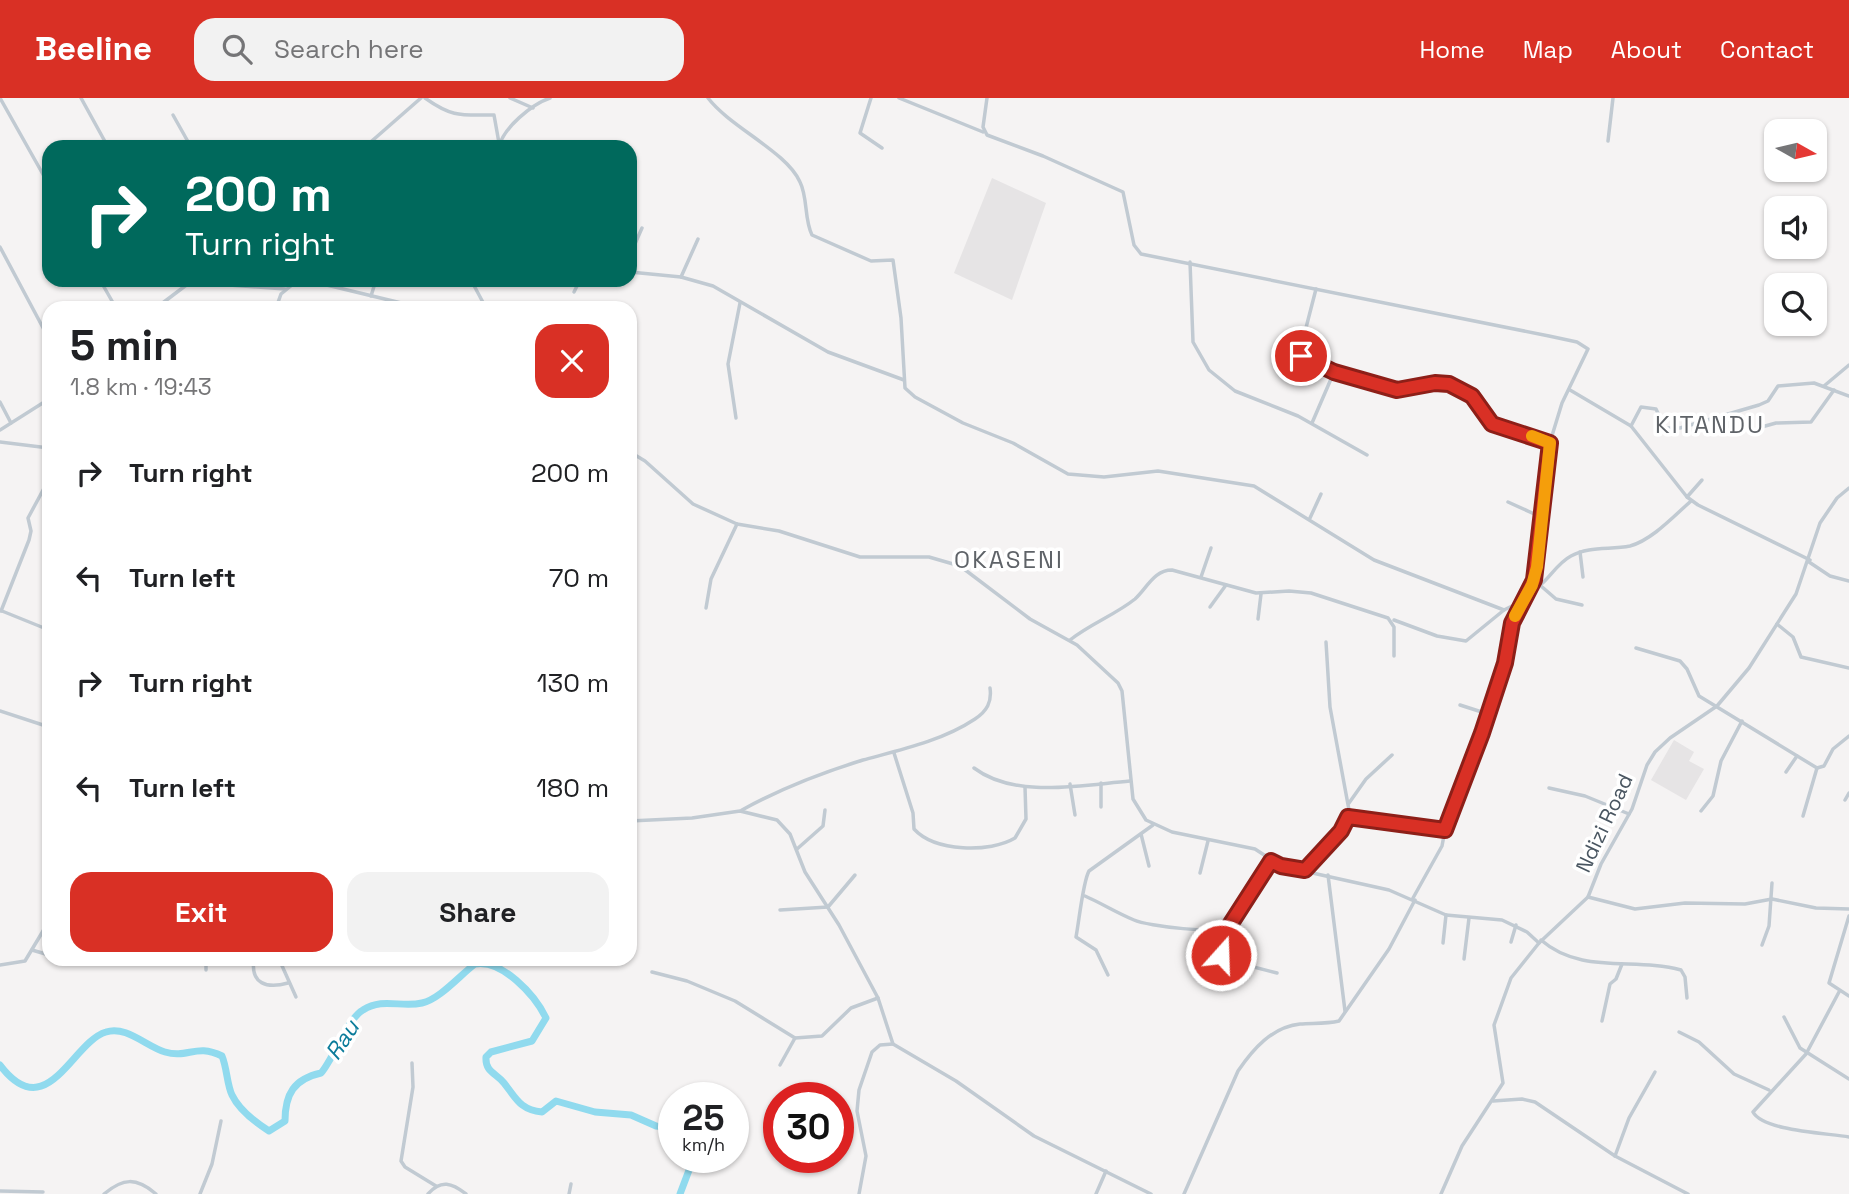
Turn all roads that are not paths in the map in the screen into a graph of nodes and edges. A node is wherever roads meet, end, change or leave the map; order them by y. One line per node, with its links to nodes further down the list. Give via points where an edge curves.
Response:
1 (0, 98): 22 (street)
2 (82, 98): 15 (street)
3 (423, 98): 17 (street); 18 (street, via 458,116 495,115)
4 (510, 98): 12 (street)
5 (550, 98): 11 (street)
6 (708, 98): 47 (street, via 719,113 768,147 799,179 812,235 871,261 892,260)
7 (871, 98): 21 (street, via 860,132)
8 (899, 98): 14 (street)
9 (987, 98): 14 (street)
10 (1613, 98): 20 (street)
11 (541, 100): 12 (street)
12 (533, 108): 19 (street)
13 (173, 115): 16 (street)
14 (983, 132): 27 (street, via 1123,192 1136,252)
15 (104, 140)
16 (187, 140)
17 (373, 140)
18 (498, 140)
19 (504, 140)
20 (1608, 141)
21 (882, 148)
22 (42, 173)
23 (642, 228): 24 (street)
24 (637, 239)
25 (698, 239): 29 (street)
26 (0, 248): 44 (street)
27 (1190, 262): 37 (street); 56 (street, via 1193,342 1200,359 1235,391)
28 (637, 273): 29 (street)
29 (681, 277): 43 (street, via 720,289)
30 (182, 287): 40 (street)
31 (262, 287): 36 (street)
32 (288, 287): 36 (street)
33 (334, 287): 39 (street)
34 (374, 287): 39 (street)
35 (576, 287): 38 (street)
36 (285, 289): 41 (street)
37 (1316, 289): 46 (street, via 1300,351 1306,359); 49 (street, via 1577,342 1587,347 1588,353)
38 (574, 292)
39 (371, 296): 42 (street)
40 (165, 301)
41 (279, 301)
42 (392, 301)
43 (740, 303): 47 (street, via 828,352); 54 (street, via 728,364)
44 (42, 326)
45 (1849, 365): 48 (street)
46 (1334, 372): 56 (street); 61 (street, via 1397,390 1449,384 1472,396 1492,424)
47 (905, 380): 73 (street, via 907,391 927,404 1068,474 1104,477 1158,471 1241,482 1267,491)
48 (1824, 386): 50 (street); 57 (street, via 1809,382 1778,386 1765,403 1680,428 1665,428 1656,409 1644,406)
49 (1570, 390): 57 (street); 61 (street)
50 (1834, 390): 51 (street); 58 (street, via 1811,422)
51 (1849, 396)
52 (0, 402): 55 (street)
53 (42, 403): 55 (street)
54 (736, 418)
55 (11, 423): 59 (street)
56 (1312, 423): 63 (street)
57 (1631, 426): 69 (street)
58 (1758, 428)
59 (0, 430)
60 (0, 442): 62 (street)
61 (1550, 443): 72 (street)
62 (42, 447)
63 (1367, 455)
64 (637, 456): 74 (street, via 693,504)
65 (1702, 480): 69 (street)
66 (1849, 488): 77 (street, Ndizi Road, via 1820,523)
67 (42, 492): 90 (street, via 28,518 29,540)
68 (1321, 494): 73 (street)
69 (1687, 497): 70 (street)
70 (1692, 500): 76 (street, via 1636,544); 77 (street)
71 (1508, 502): 72 (street)
72 (1541, 517): 83 (street, via 1537,567)
73 (1310, 518): 89 (street, via 1374,560)
74 (737, 524): 88 (street, via 711,579); 95 (street, via 779,531 860,557 929,558 960,566 1030,620)
75 (1210, 548): 78 (street)
76 (1580, 552): 79 (street); 82 (street, via 1561,562)
77 (1809, 561): 80 (street, via 1830,576); 93 (street, Ndizi Road)
78 (1201, 577): 81 (street); 95 (street, via 1160,572 1133,600)
79 (1583, 577)
80 (1849, 581)
81 (1226, 585): 84 (street); 87 (street)
82 (1541, 586): 83 (street); 86 (street, via 1556,598)
83 (1528, 592): 85 (street)
84 (1261, 594): 91 (street); 92 (street, via 1311,593)
85 (1523, 600): 89 (street); 104 (street, via 1512,623)
86 (1581, 606)
87 (1210, 607)
88 (706, 608)
89 (1504, 610): 92 (street, via 1466,641)
90 (1, 611): 94 (street)
91 (1258, 619)
92 (1391, 619): 98 (street)
93 (1777, 624): 99 (street, via 1793,637 1801,657); 102 (street, Ndizi Road)
94 (42, 627)
95 (1070, 640): 114 (street, via 1122,691)
96 (1326, 642): 121 (street, via 1330,707)
97 (1636, 649): 102 (street, via 1680,661 1695,692)
98 (1394, 656)
99 (1849, 668)
100 (990, 688): 108 (street, via 990,702 975,719)
101 (1460, 705): 104 (street)
102 (1717, 706): 105 (street); 126 (street, Ndizi Road, via 1655,752)
103 (0, 711): 106 (street)
104 (1488, 714): 132 (street)
105 (1742, 721): 110 (street); 125 (street, via 1721,761 1713,796)
106 (42, 725)
107 (1849, 736): 112 (street, via 1837,743 1824,766)
108 (894, 753): 117 (street, via 915,832 941,842 983,848 1015,838 1026,819); 124 (street, via 806,780)
109 (1392, 755): 121 (street)
110 (1797, 756): 112 (street); 113 (street)
111 (974, 768): 117 (street, via 995,780)
112 (1817, 768): 128 (street)
113 (1786, 772)
114 (1130, 781): 115 (street); 131 (street, via 1135,806)
115 (1101, 783): 116 (street); 122 (street)
116 (1070, 784): 117 (street); 127 (street)
117 (1025, 787)
118 (1549, 788): 126 (street, via 1585,796)
119 (1849, 793): 120 (street)
120 (1845, 800)
121 (1349, 803): 129 (street)
122 (1101, 807)
123 (825, 810): 135 (street, via 822,826)
124 (740, 811): 130 (street); 135 (street, via 777,820)
125 (1701, 811)
126 (1629, 814): 144 (street, Ndizi Road)
127 (1075, 815)
128 (1803, 816)
129 (1348, 817): 132 (street); 138 (street)
130 (637, 821)
131 (1153, 825): 133 (street); 134 (street)
132 (1445, 830): 145 (street, via 1442,846)
133 (1141, 834): 137 (street); 143 (street, via 1089,871)
134 (1208, 841): 136 (street, via 1255,849); 139 (street)
135 (797, 849): 147 (street, via 805,872)
136 (1271, 861): 138 (street); 154 (street)
137 (1149, 866)
138 (1305, 870): 141 (street)
139 (1200, 873)
140 (855, 875): 147 (street)
141 (1328, 875): 145 (street); 178 (street)
142 (1772, 883): 146 (street)
143 (1084, 896): 154 (street, via 1141,922); 171 (street, via 1076,937 1096,950)
144 (1588, 897): 146 (street, via 1635,909); 157 (street, Ndizi Road)
145 (1414, 899): 150 (street); 178 (street, via 1389,949)
146 (1768, 900): 148 (street); 159 (street, via 1769,926)
147 (828, 908): 149 (street); 176 (street)
148 (1849, 909)
149 (780, 910)
150 (1446, 915): 152 (street); 158 (street)
151 (1849, 916): 173 (street, via 1829,981)
152 (1469, 918): 153 (street); 162 (street)
153 (1516, 925): 156 (street); 157 (street)
154 (1228, 928): 170 (street, via 1223,959)
155 (42, 933): 160 (street)
156 (1511, 942)
157 (1540, 942): 163 (street, via 1594,962); 190 (street, Ndizi Road, via 1511,978 1498,1008 1495,1041 1504,1076)
158 (1443, 943)
159 (1762, 945)
160 (32, 950): 161 (street); 164 (street, via 21,964)
161 (42, 953)
162 (1464, 958)
163 (1622, 964): 177 (street, via 1681,970); 180 (street, via 1610,984)
164 (0, 965)
165 (206, 966): 168 (street)
166 (253, 966): 172 (street, via 260,982 273,987)
167 (282, 966): 172 (street)
168 (206, 970)
169 (652, 972): 182 (street, via 735,1000)
170 (1277, 973)
171 (1108, 975)
172 (288, 983): 175 (street)
173 (1839, 992): 174 (street); 184 (street)
174 (1849, 996)
175 (296, 997)
176 (878, 998): 182 (street, via 851,1008 822,1036); 183 (street)
177 (1687, 998)
178 (1346, 1013): 209 (street, via 1335,1022 1286,1027 1258,1046 1238,1071)
179 (1784, 1017): 184 (street, via 1795,1043)
180 (1602, 1021)
181 (1679, 1032): 189 (street, via 1699,1042 1734,1074)
182 (795, 1038): 186 (street)
183 (893, 1044): 194 (street, via 956,1081 1025,1131); 206 (street, via 880,1045 872,1052 859,1090 857,1111 866,1156)
184 (1806, 1054): 188 (street); 189 (street)
185 (412, 1063): 196 (street, via 413,1087 401,1161)
186 (780, 1065)
187 (1655, 1072): 193 (street, via 1629,1118)
188 (1849, 1079)
189 (1769, 1090): 192 (street, via 1755,1106 1756,1117 1779,1126)
190 (1493, 1101): 193 (street, via 1535,1102); 210 (street, Ndizi Road, via 1462,1146)
191 (220, 1121): 202 (street, via 212,1164)
192 (1849, 1137)
193 (1615, 1156): 199 (street)
194 (1106, 1171): 207 (street); 208 (street)
195 (571, 1184): 205 (street)
196 (436, 1186): 203 (street); 204 (street, via 450,1184)
197 (0, 1191): 198 (street)
198 (43, 1192)
199 (1681, 1192): 211 (street)
200 (104, 1194): 201 (street, via 131,1180)
201 (156, 1194)
202 (200, 1194)
203 (428, 1194)
204 (466, 1194)
205 (569, 1194)
206 (859, 1194)
207 (1096, 1194)
208 (1151, 1194)
209 (1184, 1194)
210 (1441, 1194)
211 (1688, 1194)

